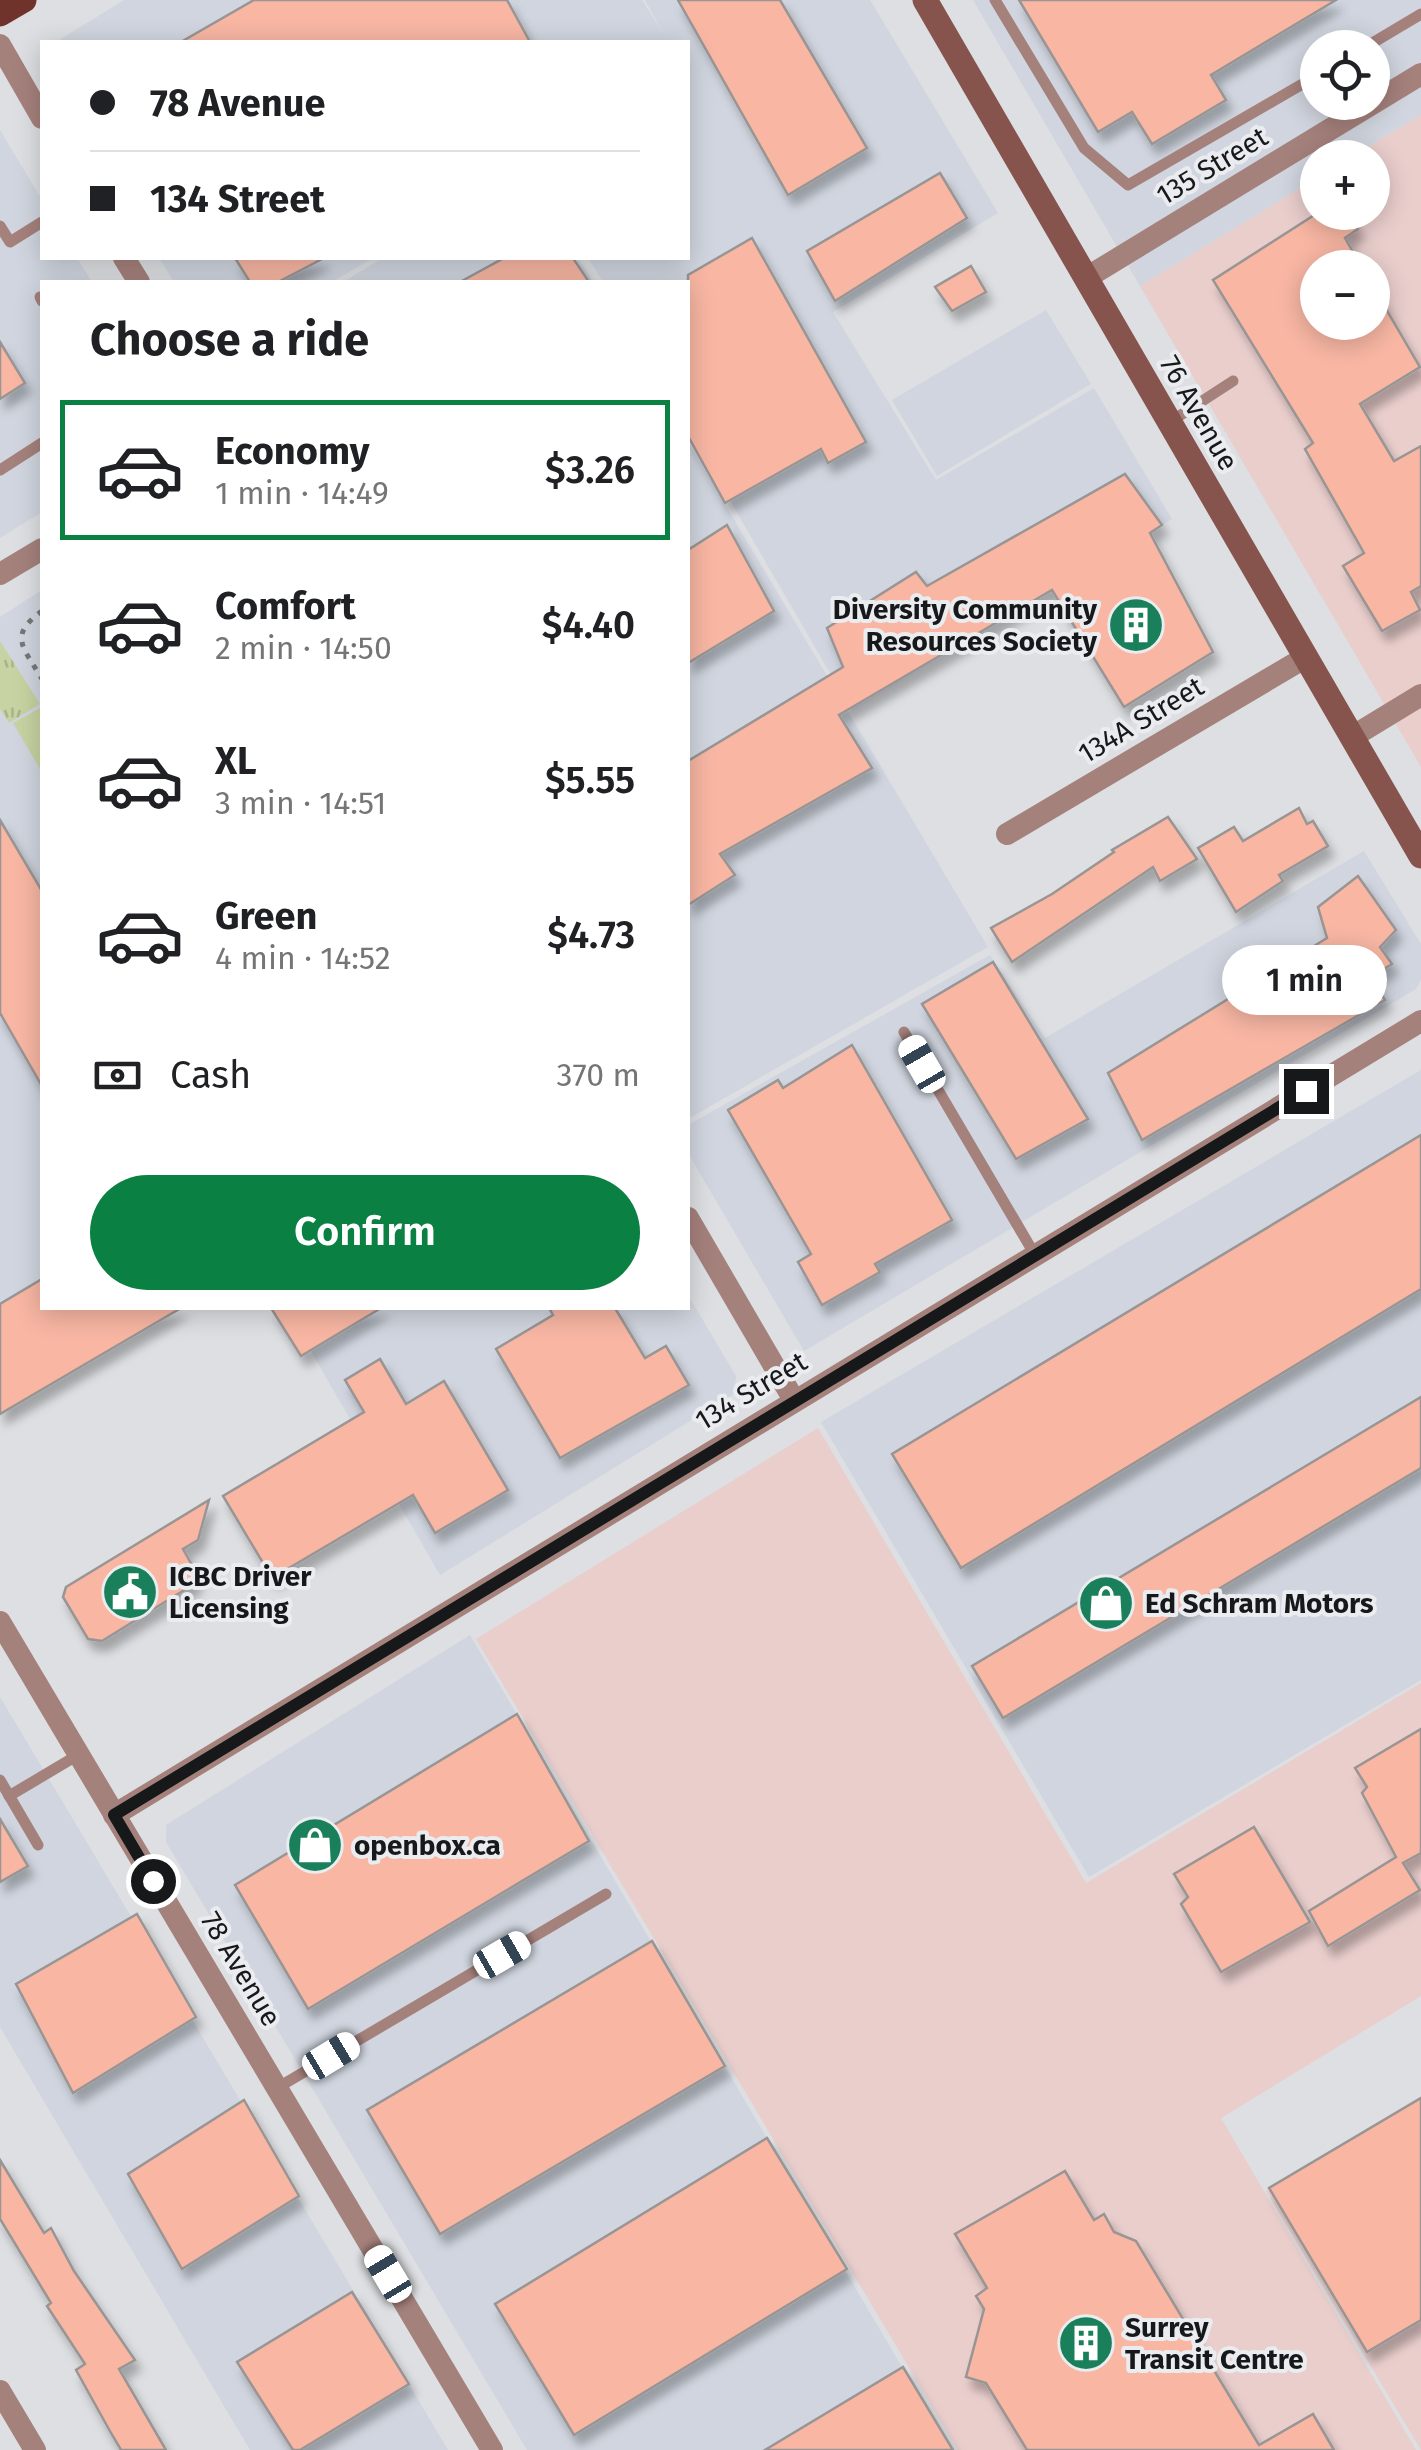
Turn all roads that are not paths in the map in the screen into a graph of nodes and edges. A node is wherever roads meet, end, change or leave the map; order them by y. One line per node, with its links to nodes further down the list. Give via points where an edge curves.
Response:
1 (24, 0): 4 (main road)
2 (925, 0): 13 (main road, 76 Avenue)
3 (995, 0): 9 (lane, via 1084,148 1128,186)
4 (0, 14)
5 (1419, 20): 6 (lane)
6 (1390, 35)
7 (0, 46): 10 (street)
8 (1421, 74): 13 (street, 135 Street)
9 (1300, 86)
10 (40, 115)
11 (40, 223): 12 (lane, via 10,242)
12 (0, 226)
13 (1086, 278): 15 (main road, 76 Avenue)
14 (1233, 381): 15 (lane)
15 (1170, 422): 20 (main road, 76 Avenue)
16 (40, 445): 17 (lane)
17 (0, 470)
18 (40, 550): 19 (street)
19 (0, 574)
20 (1306, 657): 22 (main road, 76 Avenue); 23 (street, 134A Street)
21 (1421, 694): 22 (street)
22 (1352, 736): 24 (main road, 76 Avenue)
23 (1007, 834)
24 (1421, 856)
25 (1421, 1021): 28 (street, 134 Street)
26 (904, 1032): 28 (lane)
27 (690, 1221): 29 (street)
28 (1034, 1255): 29 (street, 134 Street)
29 (794, 1400): 34 (street, 134 Street)
30 (4, 1637): 31 (street, 78 Avenue)
31 (78, 1754): 33 (lane); 34 (street, 78 Avenue)
32 (0, 1780): 33 (lane)
33 (9, 1796): 35 (lane)
34 (114, 1815): 37 (street, 78 Avenue)
35 (38, 1845)
36 (606, 1894): 37 (lane)
37 (277, 2088): 40 (street, 78 Avenue)
38 (0, 2391): 39 (street)
39 (36, 2450)
40 (492, 2450)

